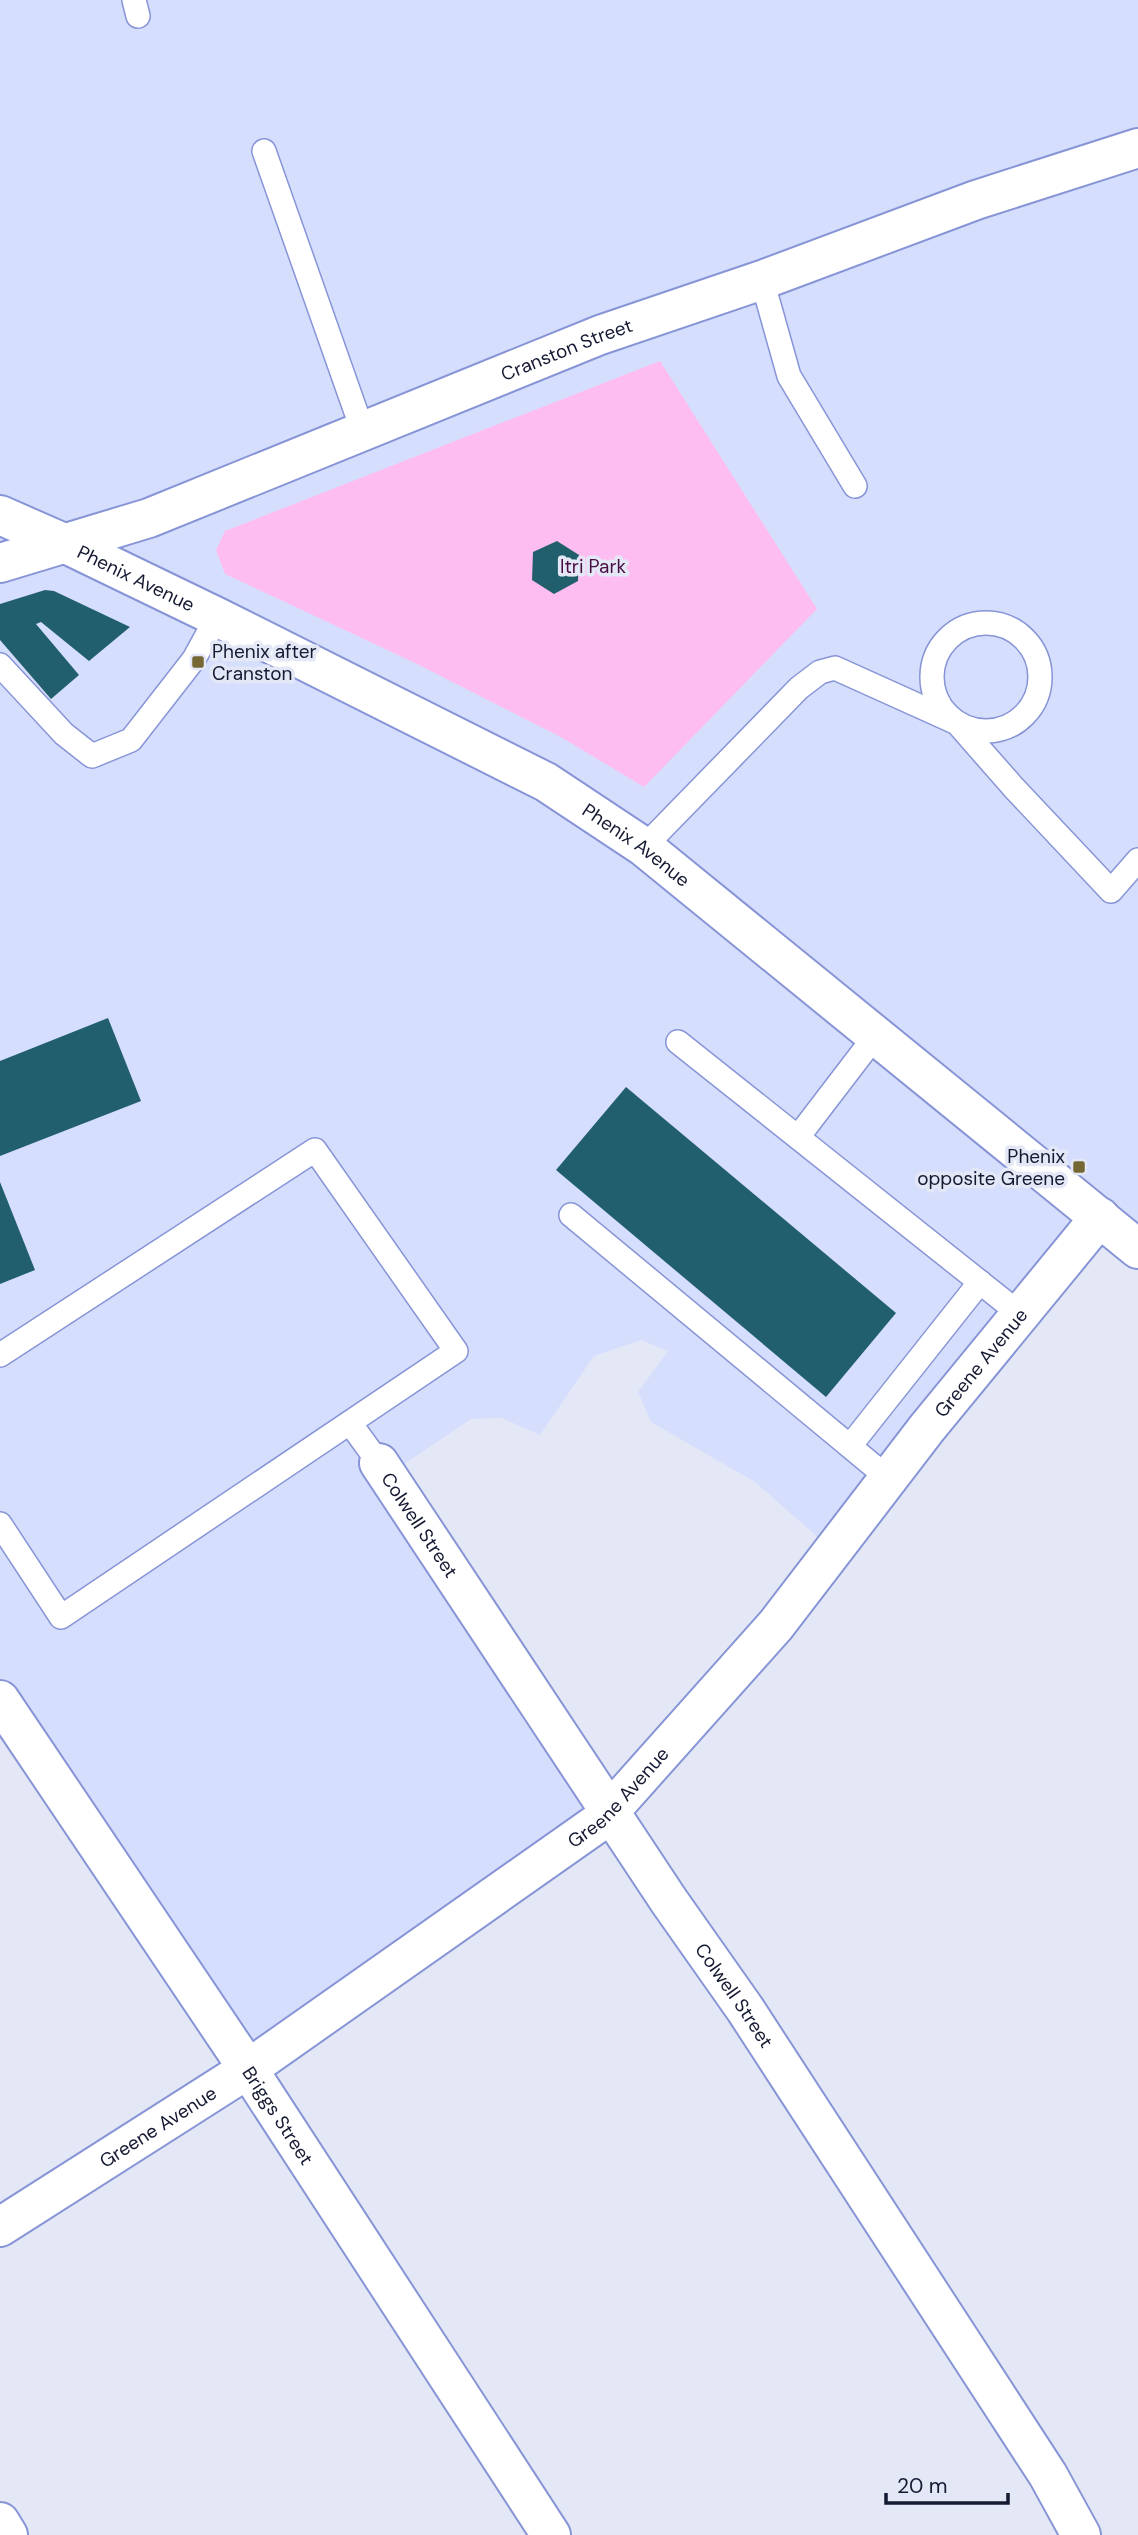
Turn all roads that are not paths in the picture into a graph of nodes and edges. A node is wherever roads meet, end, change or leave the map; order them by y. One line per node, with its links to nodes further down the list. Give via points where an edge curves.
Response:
1 (1138, 148): 3 (street, Cranston Street, via 976,200)
2 (264, 151): 4 (lane)
3 (762, 280): 4 (street, Cranston Street, via 600,335); 5 (lane, via 789,376)
4 (362, 429): 7 (street, Cranston Street, via 149,517)
5 (855, 486)
6 (0, 515): 7 (street, Phenix Avenue)
7 (66, 544): 8 (street, Cranston Street); 9 (street, Phenix Avenue)
8 (0, 563)
9 (217, 617): 10 (lane, via 194,660 131,740 92,756 64,734); 12 (street, Phenix Avenue, via 546,782)
10 (0, 665)
11 (957, 723): 11 (lane, via 990,732 1021,719 1033,706 1040,690 1036,656 1011,628 975,623 944,642 934,659 934,695); 12 (lane, via 849,673 835,668 820,671); 13 (lane, via 1111,891)
12 (644, 847): 14 (street, Phenix Avenue)
13 (1138, 860)
14 (876, 1035): 16 (lane); 18 (street, Phenix Avenue)
15 (678, 1042): 16 (lane)
16 (798, 1137): 20 (lane)
17 (571, 1214): 24 (lane)
18 (1100, 1217): 19 (street, Phenix Avenue); 21 (street, Greene Avenue)
19 (1138, 1249)
20 (980, 1282): 21 (lane); 24 (lane)
21 (1020, 1314): 26 (street, Greene Avenue)
22 (0, 1355): 23 (lane, via 315,1150 456,1351)
23 (350, 1423): 25 (lane); 27 (lane, via 61,1617)
24 (850, 1446): 26 (lane)
25 (379, 1463): 29 (street, Colwell Street)
26 (888, 1478): 29 (street, Greene Avenue, via 776,1625)
27 (0, 1524)
28 (0, 1700): 30 (street, Briggs Street)
29 (611, 1811): 30 (street, Greene Avenue); 35 (street, Colwell Street, via 1003,2405)
30 (248, 2069): 31 (street, Greene Avenue); 34 (street, Briggs Street)
31 (0, 2227)
32 (0, 2522): 33 (street)
33 (8, 2535)
34 (551, 2535)
35 (1081, 2535)

